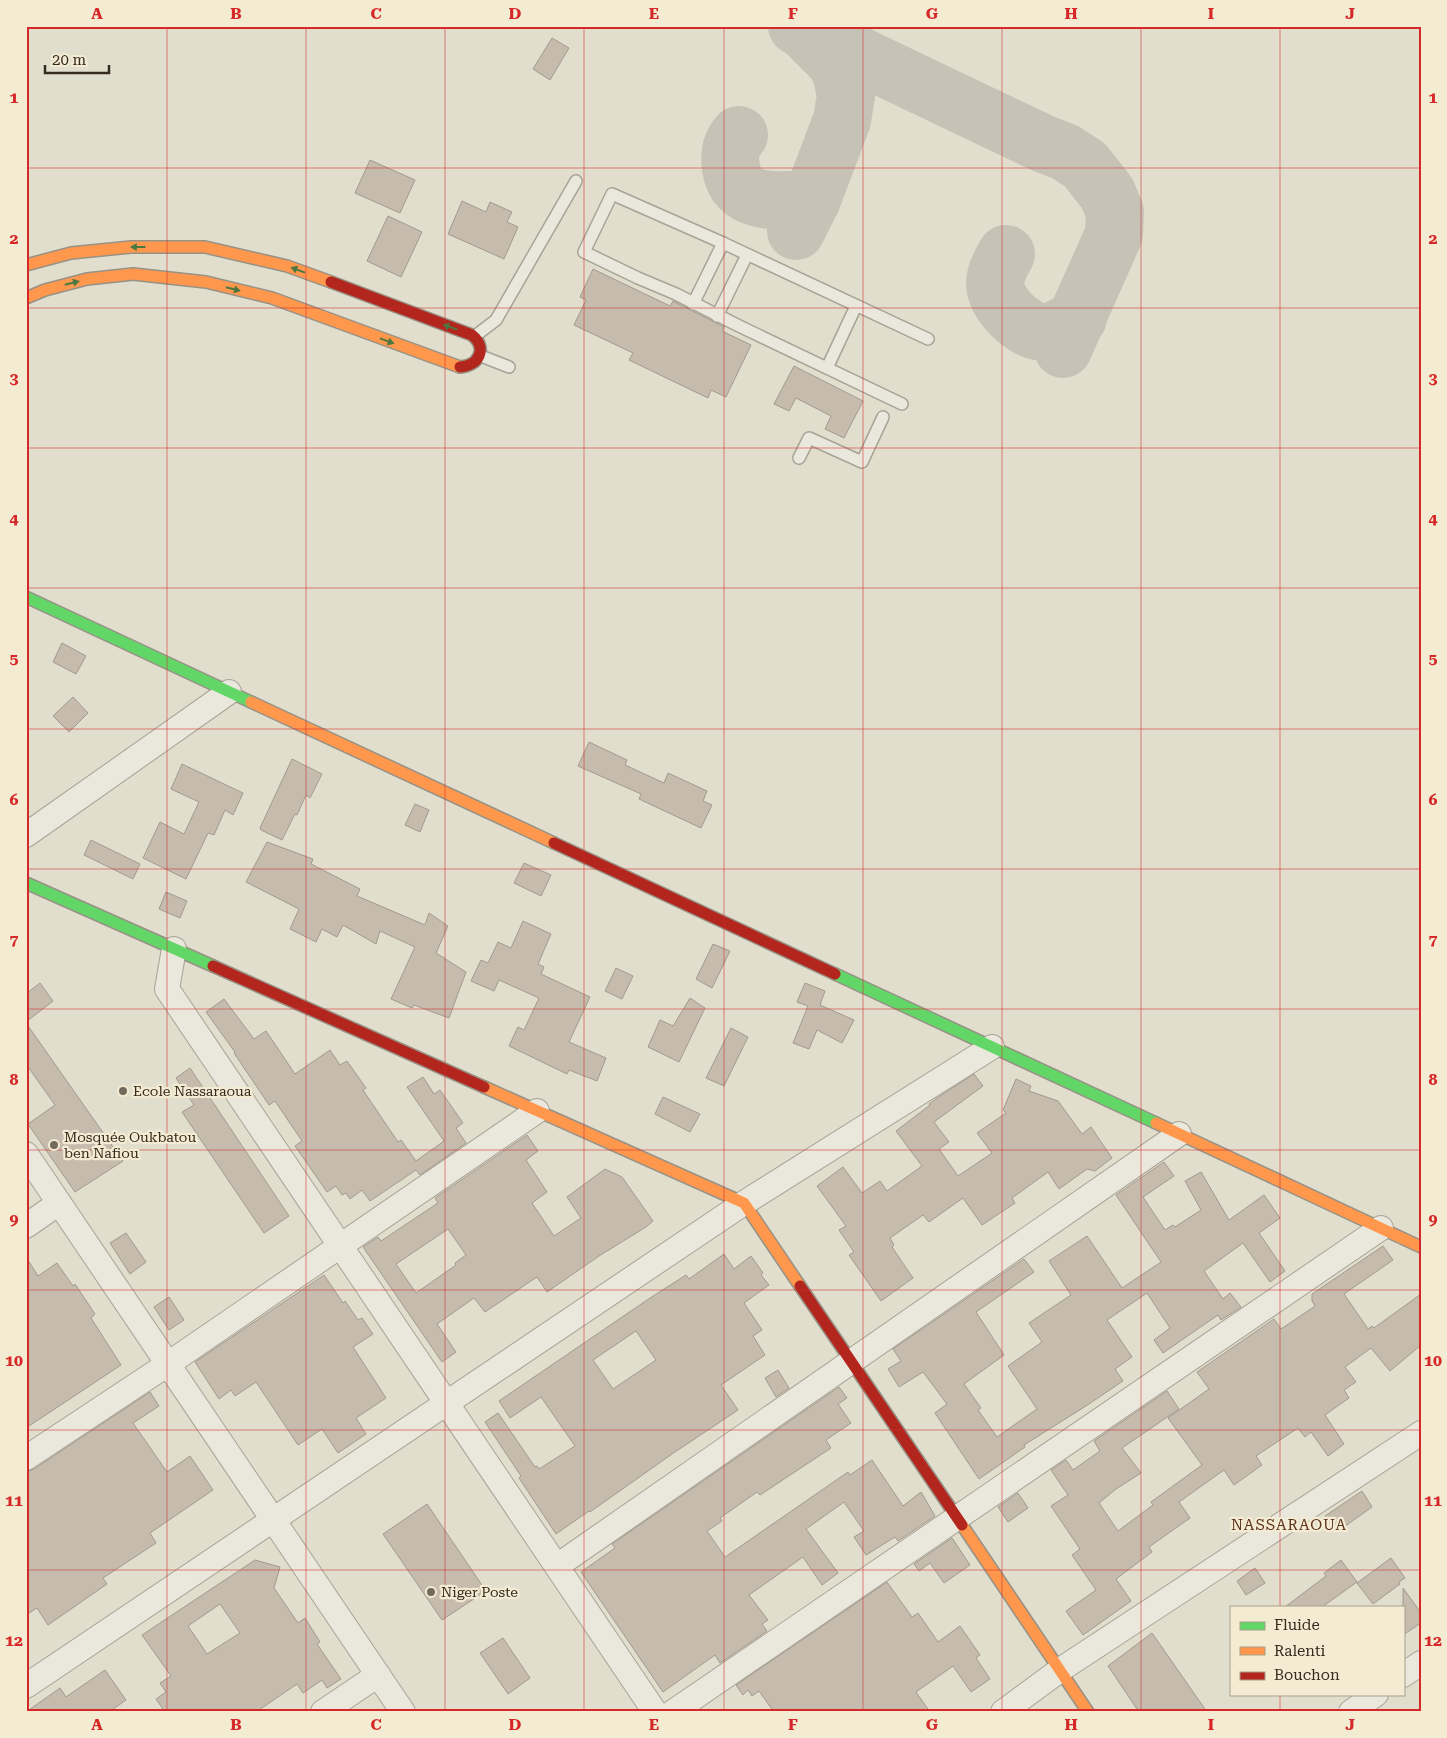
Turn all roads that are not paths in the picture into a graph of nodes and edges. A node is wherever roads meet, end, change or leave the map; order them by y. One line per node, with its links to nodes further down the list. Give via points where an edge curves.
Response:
1 (576, 181): 9 (lane, via 496,320)
2 (723, 243): 3 (lane); 6 (lane); 6 (lane, via 612,194 584,252)
3 (747, 255): 7 (lane); 8 (lane)
4 (26, 265): 9 (street, one-way to 4, via 287,266 205,247 131,247 71,252)
5 (26, 298): 11 (street, one-way to 11, via 87,279 133,274 206,282 272,298 453,365 468,367)
6 (694, 303): 8 (lane)
7 (856, 306): 10 (lane); 13 (lane)
8 (717, 315): 13 (lane)
9 (474, 336): 11 (street, via 480,344)
10 (928, 339)
11 (481, 356): 12 (lane)
12 (509, 367)
13 (827, 368): 14 (lane)
14 (902, 404)
15 (883, 417): 16 (lane, via 862,462 809,438)
16 (799, 458)
17 (26, 597): 18 (street)
18 (229, 692): 19 (street); 22 (street)
19 (26, 835)
20 (26, 883): 21 (street)
21 (174, 949): 23 (street); 30 (street, via 167,989)
22 (992, 1047): 24 (street); 26 (street)
23 (537, 1111): 26 (street); 30 (street)
24 (1178, 1134): 29 (street); 32 (street)
25 (26, 1154): 27 (street)
26 (744, 1203): 32 (street); 34 (street)
27 (59, 1204): 28 (street); 33 (street)
28 (26, 1226)
29 (1381, 1228): 31 (street); 37 (street)
30 (341, 1246): 33 (street); 34 (street)
31 (1421, 1247)
32 (851, 1362): 37 (street); 39 (street)
33 (168, 1364): 36 (street); 38 (street)
34 (446, 1402): 38 (street); 39 (street)
35 (1421, 1433): 41 (street)
36 (26, 1458)
37 (957, 1518): 41 (street); 49 (street)
38 (273, 1519): 43 (street); 44 (street)
39 (557, 1566): 48 (street)
40 (1421, 1663): 42 (street)
41 (1060, 1670): 50 (street); 51 (street)
42 (1404, 1674)
43 (378, 1675): 46 (street); 47 (street)
44 (26, 1686)
45 (1373, 1696): 52 (street)
46 (324, 1712)
47 (403, 1712)
48 (655, 1712)
49 (673, 1712)
50 (1003, 1712)
51 (1088, 1712)
52 (1351, 1712)

